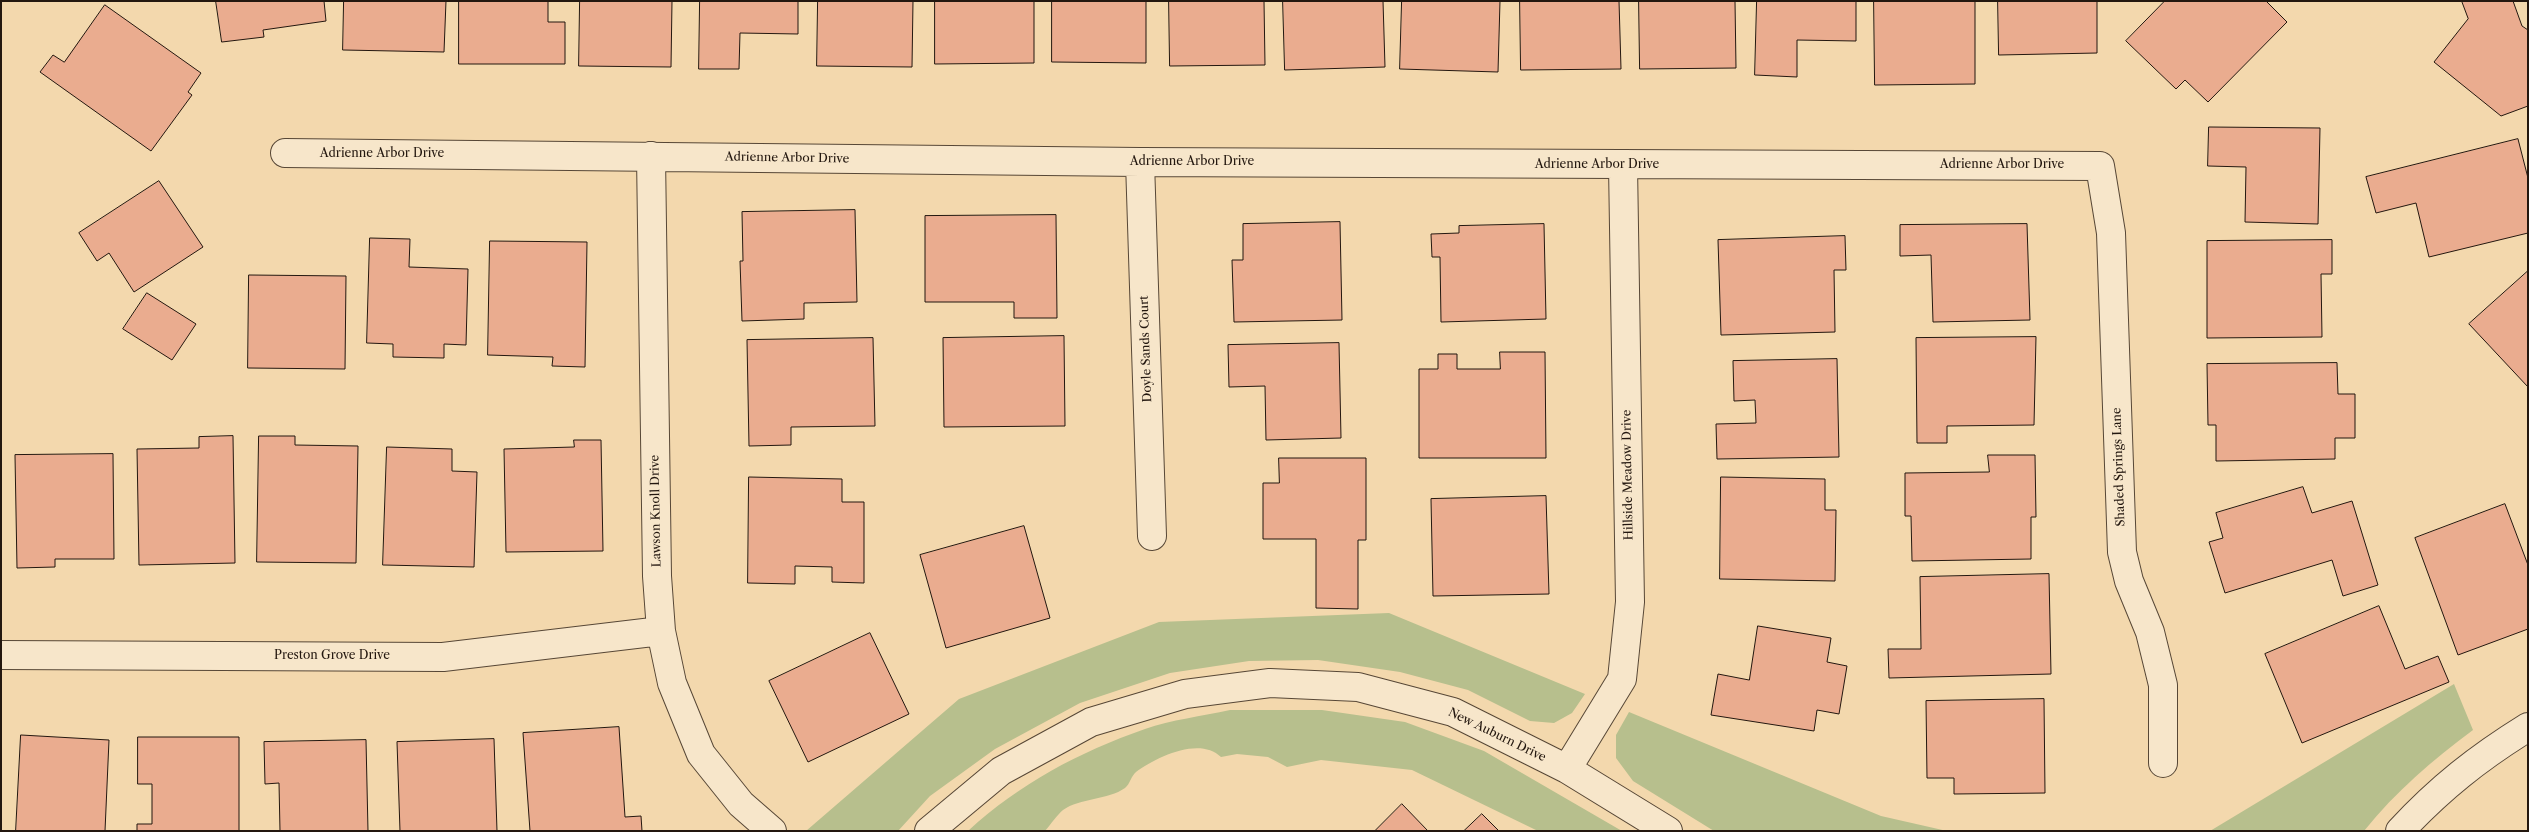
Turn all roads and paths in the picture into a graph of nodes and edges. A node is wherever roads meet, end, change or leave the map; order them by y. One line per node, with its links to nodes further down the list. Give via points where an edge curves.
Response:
1 (285, 153): 2 (street, Adrienne Arbor Drive)
2 (651, 156): 3 (street, Adrienne Arbor Drive); 7 (street, Lawson Knoll Drive, via 657,576)
3 (1140, 162): 4 (street, Adrienne Arbor Drive); 6 (street, Doyle Sands Court)
4 (1623, 165): 5 (street, Adrienne Arbor Drive); 11 (street, Hillside Meadow Drive, via 1630,602 1622,679)
5 (2100, 166): 10 (street, Shaded Springs Lane, via 2111,233 2122,552 2129,581 2150,632 2163,685)
6 (1152, 536)
7 (661, 630): 8 (street, Preston Grove Drive, via 443,657); 12 (street, Lawson Knoll Drive, via 672,683 701,754 741,804)
8 (1, 655)
9 (2528, 727): 15 (street, via 2486,754 2434,795)
10 (2163, 763)
11 (1567, 769): 13 (street, New Auburn Drive, via 1453,712 1358,687 1270,683 1185,694 1091,722 1001,772); 14 (street, New Auburn Drive)
12 (772, 831)
13 (929, 831)
14 (1668, 831)
15 (2400, 831)

